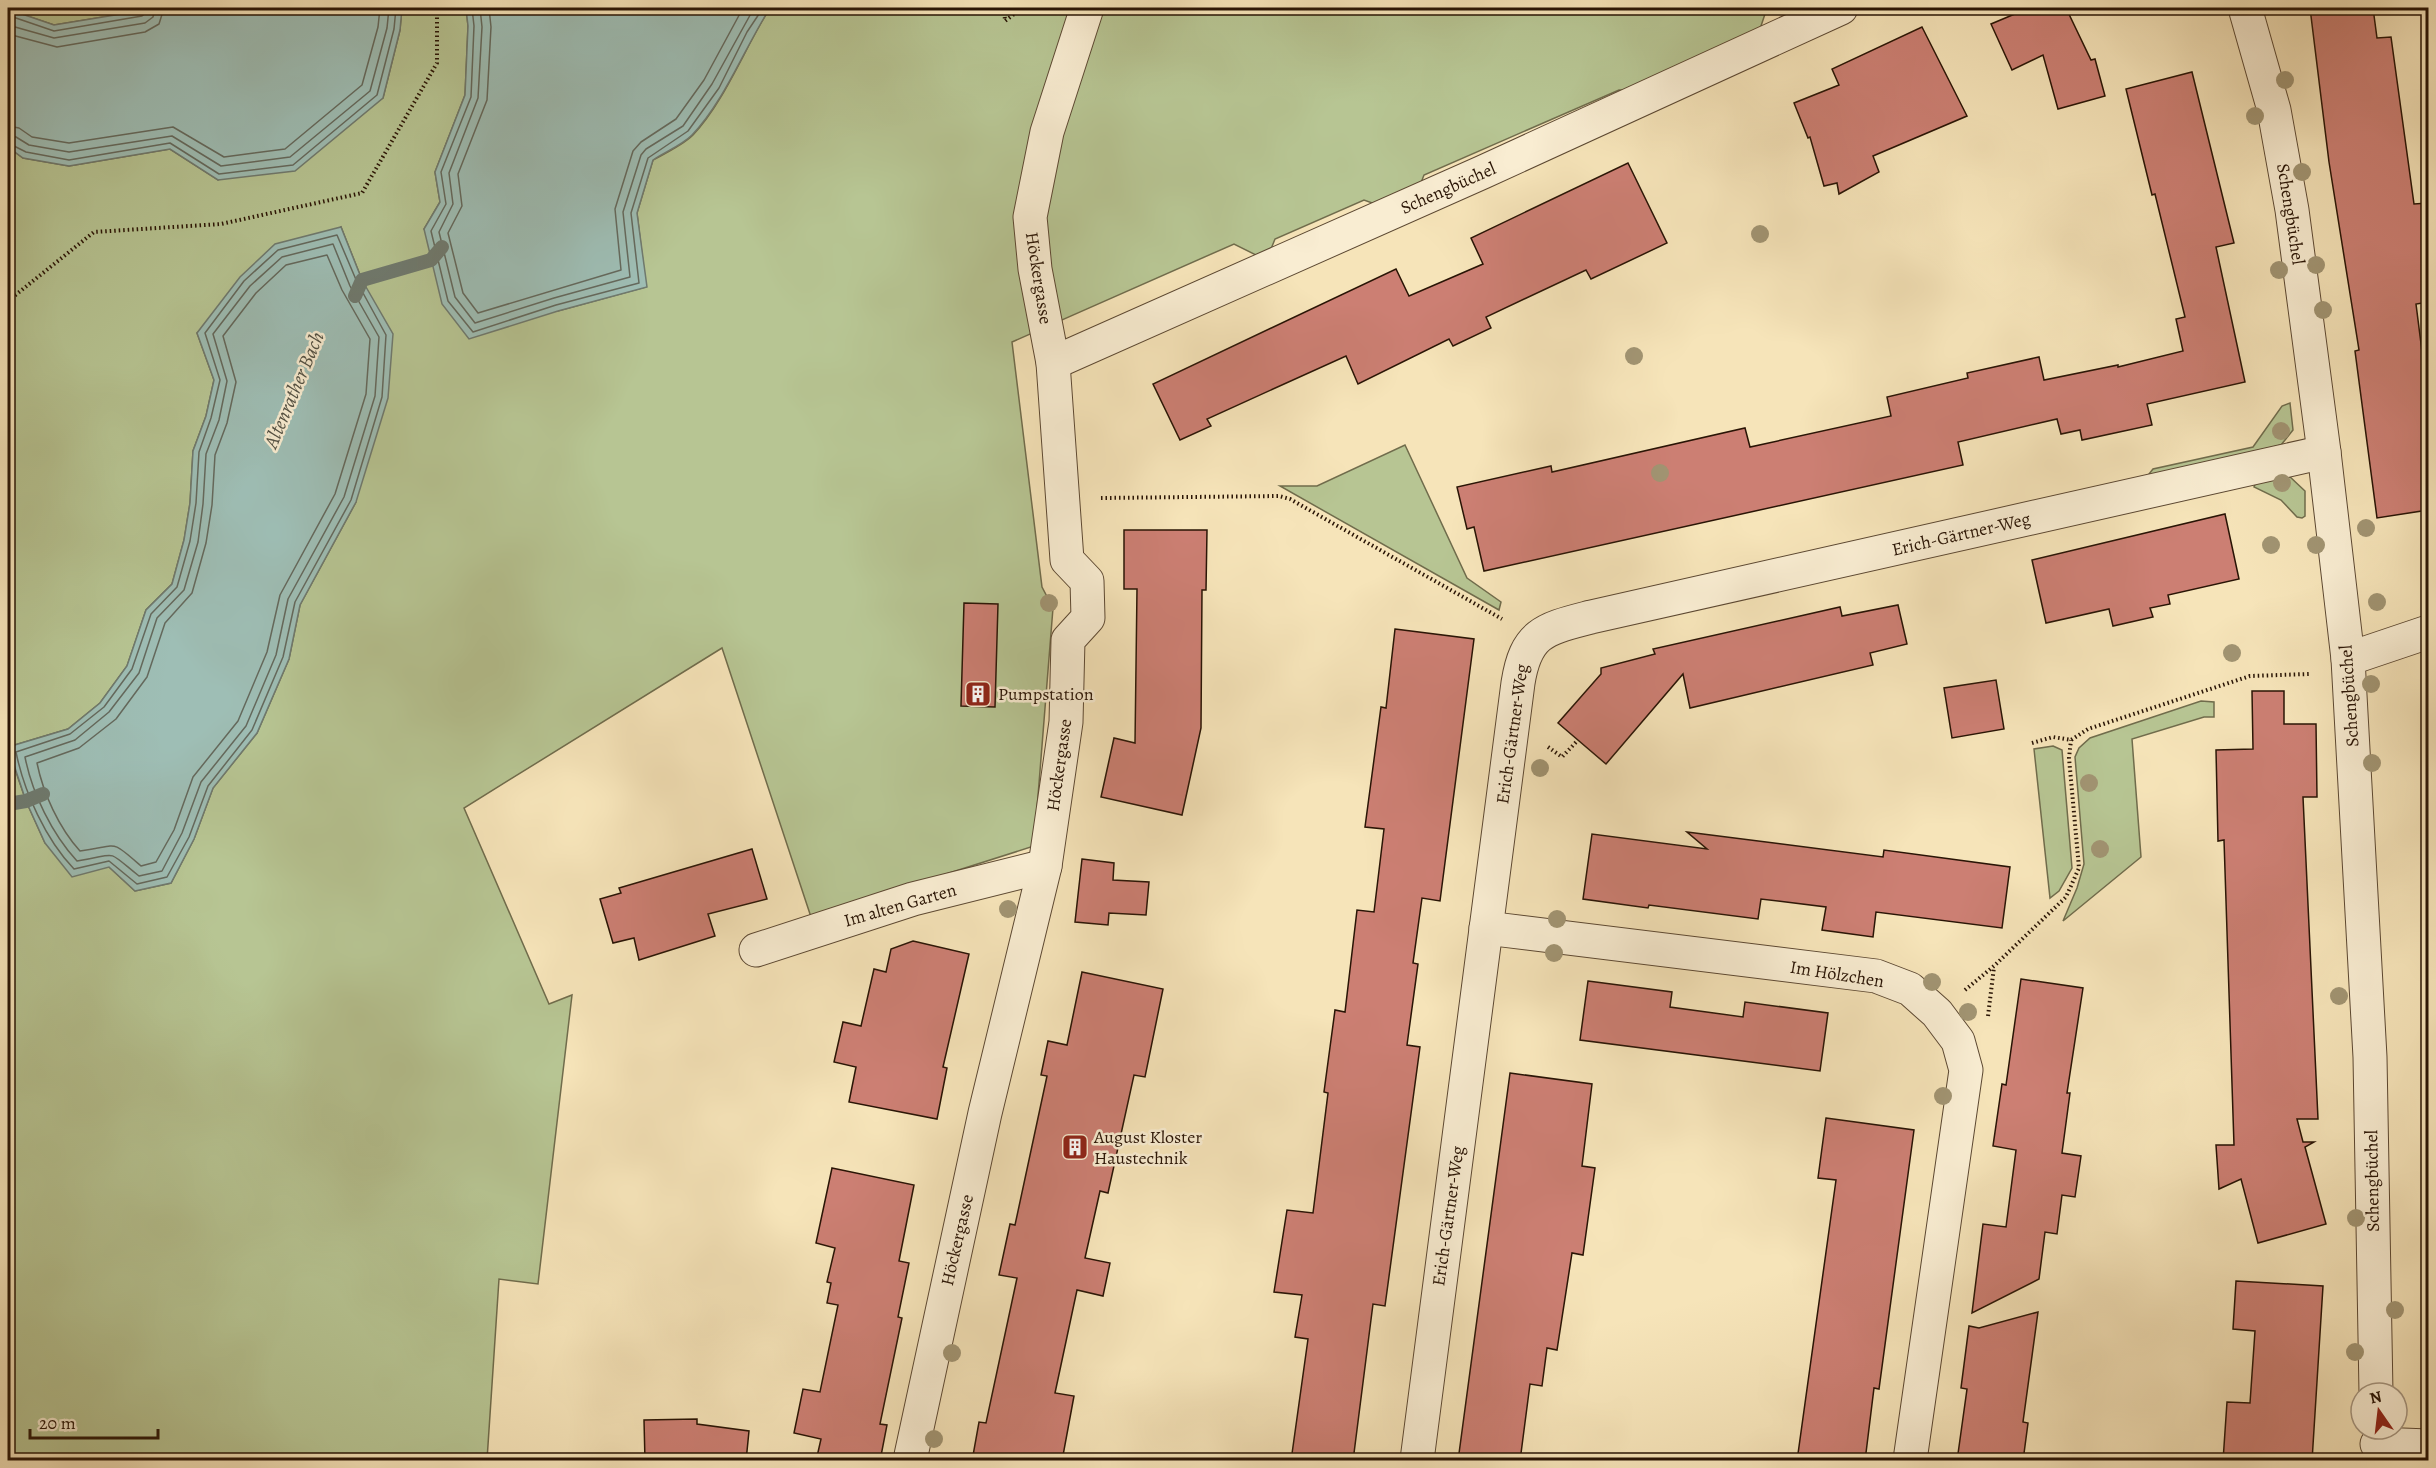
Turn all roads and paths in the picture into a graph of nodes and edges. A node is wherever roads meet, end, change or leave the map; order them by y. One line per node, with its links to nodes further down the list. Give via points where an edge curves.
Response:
1 (437, 8): 7 (path, via 437,63 362,194 221,224 94,232)
2 (1004, 8): 3 (path, via 1005,21)
3 (1022, 8)
4 (1087, 8): 8 (street, Höckergasse, via 1047,132 1030,217 1035,269)
5 (1841, 8): 8 (street, Schengbüchel)
6 (2245, 8): 9 (street, Schengbüchel, via 2274,110 2288,188)
7 (8, 301)
8 (1053, 363): 16 (street, Höckergasse, via 1067,560 1087,582 1088,618 1068,640 1066,722)
9 (2324, 452): 12 (street, Erich-Gärtner-Weg, via 1591,617); 13 (street, Schengbüchel)
10 (1094, 498): 12 (path, via 1290,499)
11 (2428, 632): 13 (street)
12 (1533, 639): 17 (street, Erich-Gärtner-Weg, via 1522,660)
13 (2348, 666): 14 (path, via 2250,676 2088,729); 20 (street, Schengbüchel, via 2370,1057)
14 (2071, 740): 15 (path, via 2053,737); 19 (path, via 2069,758 2079,868 2066,897 1994,966)
15 (2032, 743)
16 (1045, 867): 18 (street, Im alten Garten, via 913,899); 23 (street, Höckergasse, via 980,1135)
17 (1486, 928): 19 (street, Im Hölzchen, via 1876,976 1910,989); 24 (street, Erich-Gärtner-Weg)
18 (756, 950)
19 (1937, 1013): 25 (street, Im Hölzchen, via 1958,1041 1966,1070)
20 (2376, 1381)
21 (2377, 1445): 22 (street)
22 (2428, 1446)
23 (910, 1461)
24 (1417, 1461)
25 (1910, 1461)

